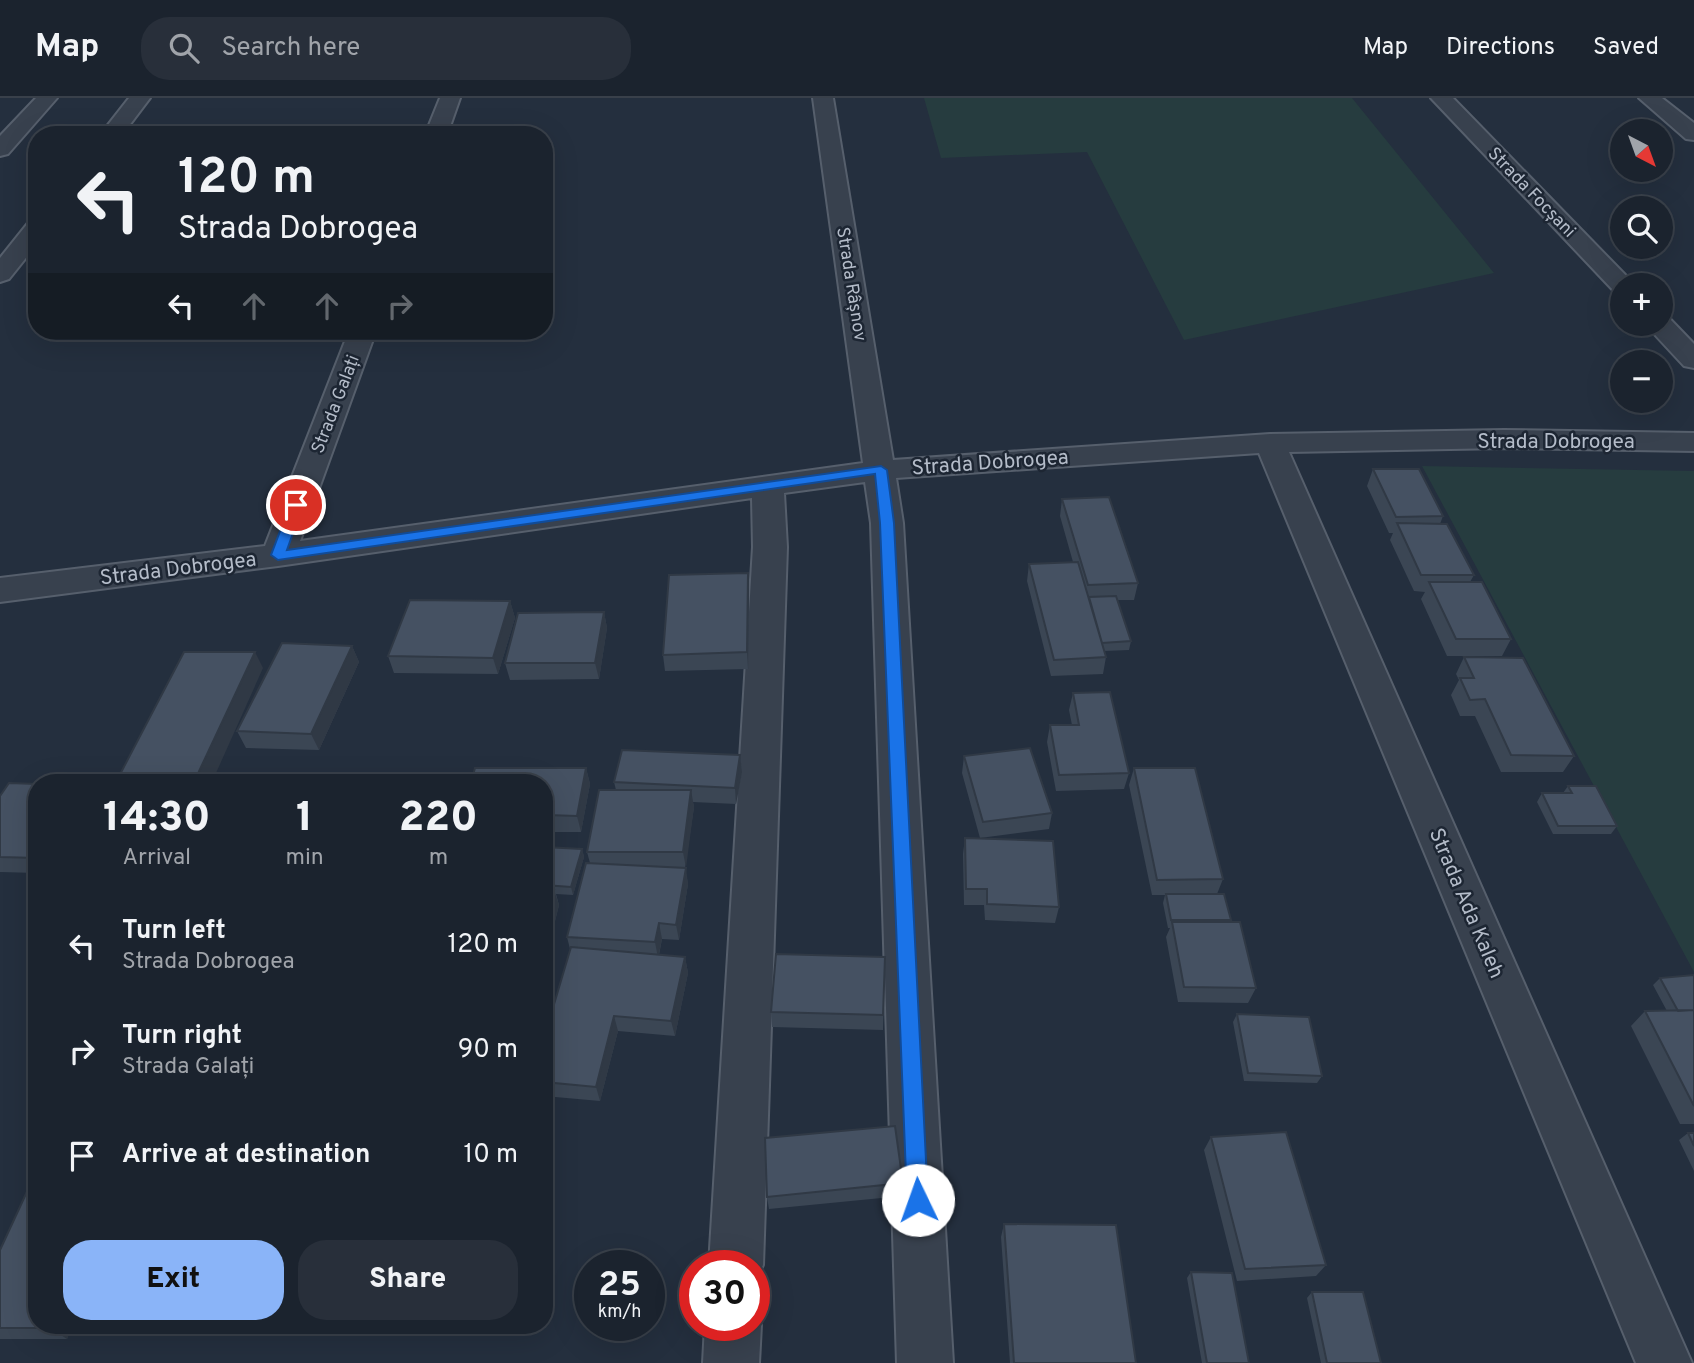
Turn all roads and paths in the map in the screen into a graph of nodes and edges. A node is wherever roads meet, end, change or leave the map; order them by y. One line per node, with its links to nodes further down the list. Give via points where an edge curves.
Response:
1 (47, 98): 10 (street)
2 (140, 98): 7 (street)
3 (450, 98): 8 (street)
4 (823, 98): 19 (street, Strada Râșnov)
5 (1441, 98): 12 (street, Strada Focșani)
6 (1649, 98): 9 (street)
7 (118, 126)
8 (439, 126)
9 (1694, 134)
10 (0, 149)
11 (28, 239): 13 (street)
12 (1610, 273)
13 (0, 274)
14 (1671, 336): 16 (street)
15 (359, 340): 21 (street, Strada Galați)
16 (1694, 360)
17 (1694, 442): 18 (street, Strada Dobrogea)
18 (1270, 443): 19 (street, Strada Dobrogea); 27 (street, Strada Ada Kaleh)
19 (881, 470): 20 (street, Strada Dobrogea); 26 (street, Strada Râșnov, via 889,551)
20 (768, 486): 21 (street, Strada Dobrogea); 23 (street, via 770,547)
21 (278, 555): 22 (street, Strada Dobrogea)
22 (0, 590)
23 (737, 1250)
24 (732, 1341): 25 (street)
25 (731, 1363)
26 (925, 1363)
27 (1664, 1363)

